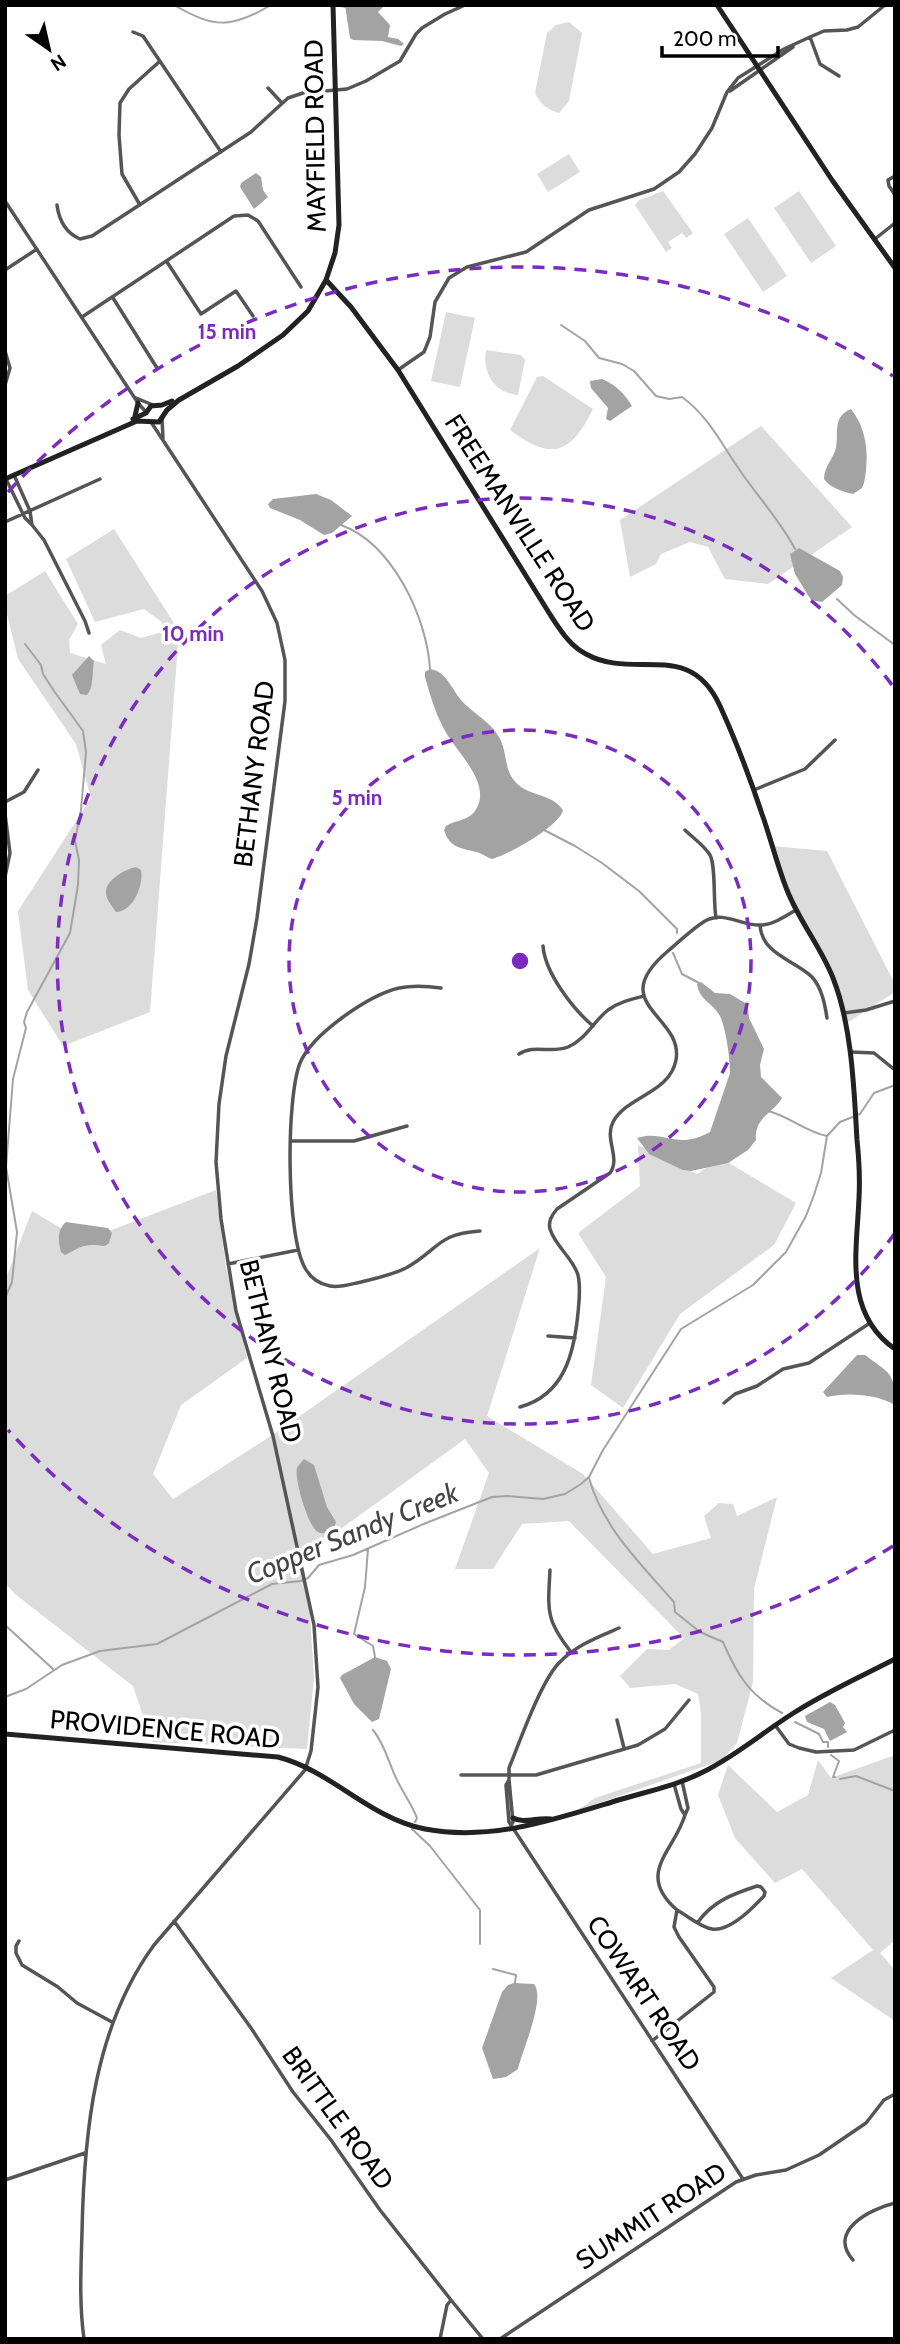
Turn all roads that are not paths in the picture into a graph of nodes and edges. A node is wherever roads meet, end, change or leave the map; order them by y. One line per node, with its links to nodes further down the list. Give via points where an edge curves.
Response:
1 (333, 5): 11 (street, MAYFIELD ROAD)
2 (465, 5): 11 (street, via 422,28 400,61 366,82)
3 (717, 5): 8 (street)
4 (885, 5): 6 (street, via 855,27)
5 (133, 32): 7 (street, via 143,36)
6 (810, 37): 8 (street); 9 (street, via 820,64)
7 (159, 62): 13 (street); 20 (street, via 120,103 122,174)
8 (758, 68): 22 (street); 34 (street, via 726,95 702,145 670,179 654,189 589,210 526,252 467,267 449,278 435,302 424,352)
9 (839, 76)
10 (268, 88): 12 (street)
11 (334, 90): 12 (street, via 298,94); 27 (street, MAYFIELD ROAD, via 339,225)
12 (282, 103): 13 (street)
13 (221, 152): 20 (street)
14 (895, 176): 16 (street)
15 (895, 183): 16 (street)
16 (888, 186): 17 (street)
17 (895, 195)
18 (5, 201): 23 (street, BETHANY ROAD)
19 (57, 205): 20 (street, via 69,233 86,239)
20 (140, 205)
21 (895, 223): 22 (street)
22 (874, 239): 25 (street)
23 (37, 249): 26 (street); 31 (street, BETHANY ROAD)
24 (166, 261): 28 (street, via 234,216 248,215 258,221); 29 (street); 30 (street, via 201,314 236,291)
25 (895, 268)
26 (5, 270)
27 (326, 280): 34 (street, FREEMANVILLE ROAD); 37 (street, MAYFIELD ROAD, via 308,311 282,336)
28 (301, 287)
29 (113, 298): 31 (street); 33 (street)
30 (253, 316)
31 (82, 317): 36 (street, BETHANY ROAD)
32 (5, 351): 35 (street, via 10,368)
33 (158, 368)
34 (398, 370): 54 (street, FREEMANVILLE ROAD, via 569,641 604,662 670,665 698,677 721,706)
35 (5, 385)
36 (137, 400): 38 (street); 40 (street, BETHANY ROAD); 41 (street)
37 (179, 400): 38 (street, MAYFIELD ROAD); 39 (street, MAYFIELD ROAD)
38 (156, 406): 39 (street); 40 (street)
39 (163, 416): 40 (street, via 156,423); 43 (street, BETHANY ROAD)
40 (147, 417): 41 (street); 42 (street); 43 (street, BETHANY ROAD)
41 (134, 419): 42 (street)
42 (127, 424): 44 (street)
43 (163, 438): 76 (street, BETHANY ROAD, via 262,591 277,623 285,660 285,701 257,918 219,1104 217,1182)
44 (14, 475): 45 (street); 47 (street)
45 (5, 479): 48 (street)
46 (100, 479): 47 (street)
47 (30, 511): 48 (street); 50 (street)
48 (23, 514): 49 (street); 50 (street)
49 (5, 522)
50 (32, 526): 51 (street, via 44,540)
51 (89, 633)
52 (835, 740): 54 (street, via 805,769)
53 (38, 769): 55 (street, via 24,792)
54 (754, 790): 59 (street, FREEMANVILLE ROAD)
55 (5, 802)
56 (5, 814): 58 (street, via 10,853)
57 (685, 831): 60 (street, via 713,863)
58 (5, 877)
59 (796, 910): 61 (street); 66 (street, FREEMANVILLE ROAD, via 829,969)
60 (716, 918): 61 (street); 64 (street, via 699,925 651,966)
61 (760, 925): 67 (street, via 762,938 771,949 815,981)
62 (544, 946): 68 (street, via 550,969 574,1007)
63 (442, 988): 73 (street, via 412,986 386,993 317,1038 297,1073)
64 (644, 996): 68 (street, via 614,1006); 79 (street, via 673,1041 673,1069 666,1080 614,1120 609,1137 613,1170 557,1209 550,1220 550,1229 578,1277)
65 (895, 1000): 66 (street)
66 (844, 1013): 69 (street, FREEMANVILLE ROAD)
67 (827, 1018)
68 (593, 1026): 70 (street, via 563,1049)
69 (849, 1052): 71 (street, via 874,1053); 77 (street, FREEMANVILLE ROAD, via 859,1180 855,1280)
70 (520, 1054)
71 (895, 1070)
72 (407, 1126): 73 (street, via 354,1142)
73 (290, 1141): 75 (street)
74 (480, 1231): 75 (street, via 447,1237 395,1273 341,1287 312,1277)
75 (299, 1250): 76 (street)
76 (228, 1264): 93 (street, BETHANY ROAD, via 241,1334 273,1436 314,1625 318,1672)
77 (870, 1323): 80 (street, FREEMANVILLE ROAD); 81 (street, via 809,1363 783,1369)
78 (548, 1336): 79 (street)
79 (575, 1338): 82 (street, via 556,1384 540,1399)
80 (895, 1349)
81 (724, 1403)
82 (520, 1407)
83 (551, 1570): 85 (street, via 551,1623)
84 (619, 1628): 85 (street)
85 (571, 1652): 95 (street, via 546,1684 509,1768)
86 (895, 1659): 89 (street, PROVIDENCE ROAD)
87 (689, 1700): 92 (street, via 654,1738)
88 (617, 1720): 92 (street)
89 (775, 1725): 90 (street, via 789,1744 816,1752 854,1750); 96 (street, PROVIDENCE ROAD)
90 (895, 1730)
91 (5, 1734): 93 (street, PROVIDENCE ROAD, via 273,1756)
92 (624, 1749): 95 (street, via 536,1775)
93 (306, 1768): 100 (street, PROVIDENCE ROAD, via 373,1810 406,1824 447,1831); 102 (street, BETHANY ROAD)
94 (461, 1775): 95 (street)
95 (509, 1778): 100 (street)
96 (682, 1781): 97 (street, PROVIDENCE ROAD); 98 (street, via 688,1808)
97 (674, 1784): 98 (street); 99 (street, PROVIDENCE ROAD)
98 (685, 1815): 101 (street, via 658,1873 660,1891)
99 (554, 1820): 100 (street, PROVIDENCE ROAD); 100 (street)
100 (512, 1824): 106 (street, COWART ROAD)
101 (677, 1910): 103 (street); 106 (street, via 674,1927 714,1992)
102 (174, 1921): 105 (street, BETHANY ROAD, via 138,1968); 113 (street, BRITTLE ROAD, via 293,2092)
103 (698, 1922): 103 (street, via 717,1902 757,1886 765,1892 734,1922 717,1929)
104 (19, 1941): 105 (street, via 16,1953 22,1965)
105 (113, 2022): 108 (street, BETHANY ROAD, via 101,2061)
106 (653, 2040): 109 (street, COWART ROAD)
107 (895, 2094): 109 (street, SUMMIT ROAD, via 884,2100 866,2123 819,2155 786,2170)
108 (85, 2153): 110 (street); 114 (street, BETHANY ROAD, via 80,2287)
109 (743, 2179): 117 (street, SUMMIT ROAD)
110 (5, 2180)
111 (895, 2203): 112 (street, via 866,2214 849,2228 846,2252)
112 (853, 2260)
113 (451, 2300): 115 (street); 116 (street)
114 (84, 2339)
115 (440, 2339)
116 (483, 2339)
117 (500, 2339)

